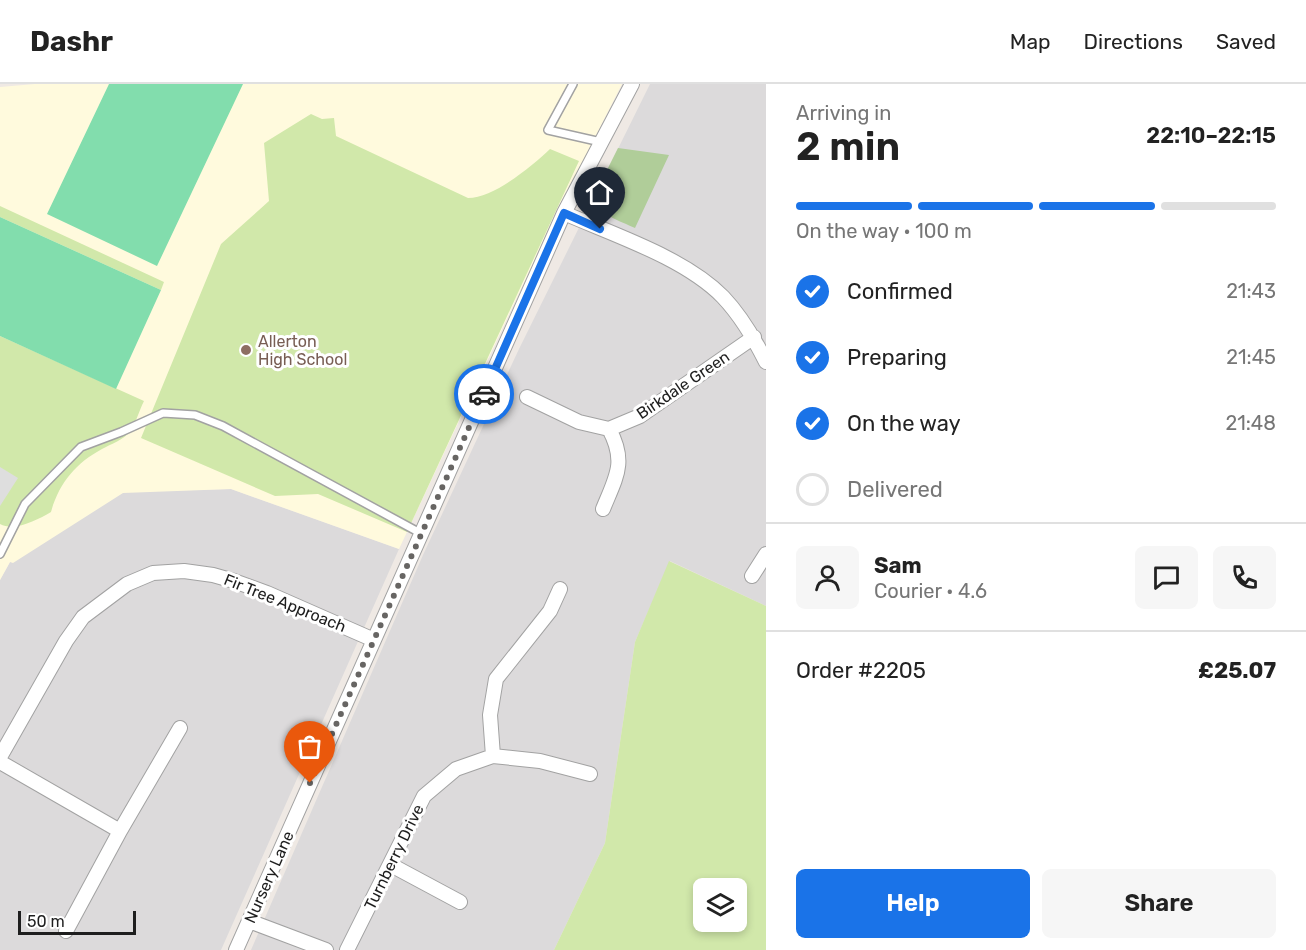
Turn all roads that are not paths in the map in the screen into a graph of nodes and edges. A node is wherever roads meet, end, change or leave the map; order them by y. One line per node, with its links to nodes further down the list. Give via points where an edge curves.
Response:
1 (573, 84): 3 (lane, via 548,130)
2 (632, 84): 3 (street, Nursery Lane)
3 (601, 142): 4 (street, Nursery Lane)
4 (564, 213): 5 (street, via 694,275 722,296); 10 (street, Nursery Lane)
5 (754, 337): 6 (street); 8 (street, Birkdale Green, via 640,416)
6 (766, 362)
7 (527, 397): 8 (street, via 579,422)
8 (609, 429): 9 (street, via 617,445 619,468)
9 (603, 509)
10 (422, 534): 11 (lane, via 223,426 195,415 163,413 81,447 25,504); 15 (street, Nursery Lane)
11 (0, 554)
12 (766, 554): 13 (street)
13 (752, 576)
14 (560, 589): 17 (street, via 550,611 496,679 490,715)
15 (374, 640): 18 (street, Fir Tree Approach, via 234,581 184,571 153,573 127,584 83,617); 23 (street, Nursery Lane)
16 (180, 728): 20 (street)
17 (493, 756): 19 (street, Turnberry Drive, via 540,761); 21 (street, Turnberry Drive, via 456,769 424,796)
18 (0, 759): 20 (street)
19 (590, 774)
20 (120, 831): 24 (street)
21 (391, 865): 22 (street); 27 (street, Turnberry Drive)
22 (460, 902)
23 (249, 921): 25 (street, Nursery Lane); 26 (street)
24 (66, 931)
25 (236, 950)
26 (326, 950)
27 (347, 950)

